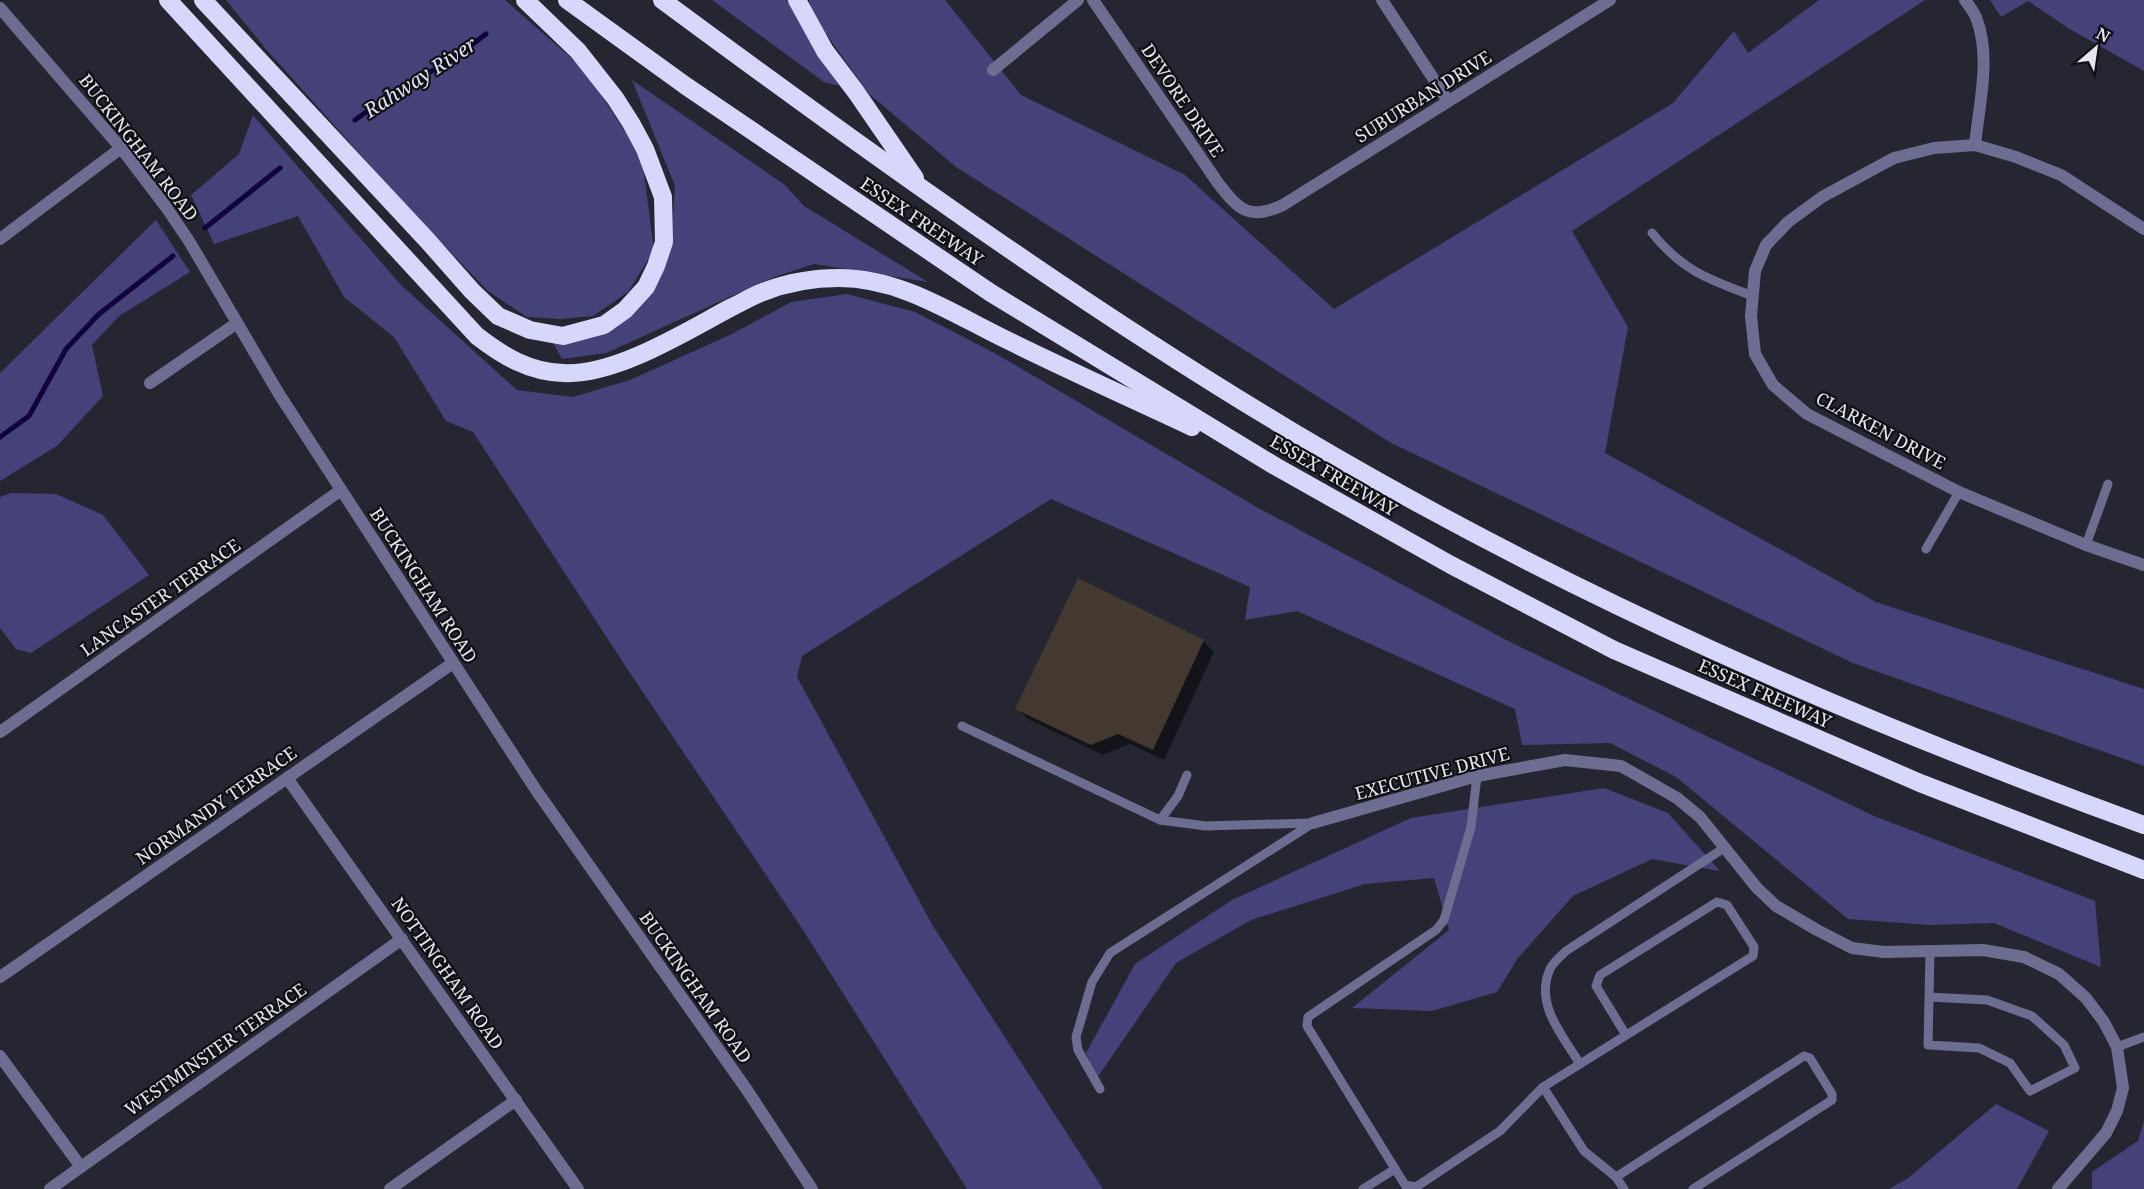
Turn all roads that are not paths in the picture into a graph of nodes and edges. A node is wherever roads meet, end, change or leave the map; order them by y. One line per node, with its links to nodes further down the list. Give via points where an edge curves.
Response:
1 (168, 0): 25 (highway, via 477,336 512,360 562,374 590,371 673,339 762,292 799,282 862,279 886,283 948,308 1004,339)
2 (203, 0): 3 (highway, via 498,316 530,330 563,336 604,325 646,287 664,242 663,197 645,149 615,98 578,51)
3 (525, 0)
4 (567, 0): 25 (highway, ESSEX FREEWAY, via 991,293)
5 (662, 0): 17 (highway, ESSEX FREEWAY)
6 (797, 0): 17 (highway, via 825,51)
7 (1078, 0): 13 (street)
8 (1093, 0): 18 (street, DEVORE DRIVE, via 1235,206)
9 (1382, 0): 14 (street)
10 (1610, 0): 14 (street, SUBURBAN DRIVE)
11 (1965, 0): 15 (street, via 1977,17 1983,40)
12 (0, 8): 16 (street, BUCKINGHAM ROAD)
13 (993, 70)
14 (1448, 101): 18 (street, SUBURBAN DRIVE, via 1283,205 1266,213)
15 (1975, 145): 19 (street, CLARKEN DRIVE, via 2061,175); 22 (street, CLARKEN DRIVE, via 1934,148 1894,158 1822,197 1766,244 1755,271)
16 (121, 148): 21 (street); 23 (street, BUCKINGHAM ROAD, via 189,241)
17 (923, 190): 40 (highway, ESSEX FREEWAY, via 1190,368 1300,436 1494,544 1774,679 1990,768)
18 (1251, 212)
19 (2144, 229)
20 (1652, 232): 22 (lane, via 1669,253 1690,269)
21 (0, 239)
22 (1753, 296): 28 (street, CLARKEN DRIVE, via 1755,354 1773,385 1807,414)
23 (237, 323): 24 (street); 27 (street, BUCKINGHAM ROAD)
24 (150, 383)
25 (1275, 466): 42 (highway, ESSEX FREEWAY, via 1451,565 1614,650 1920,783)
26 (2108, 484): 29 (lane)
27 (341, 490): 32 (street, BUCKINGHAM ROAD); 34 (street, LANCASTER TERRACE)
28 (1959, 492): 29 (street, CLARKEN DRIVE); 30 (lane)
29 (2086, 545): 31 (street, CLARKEN DRIVE)
30 (1926, 549)
31 (2144, 565)
32 (453, 663): 37 (street, NORMANDY TERRACE); 61 (street, BUCKINGHAM ROAD, via 536,790)
33 (962, 726): 38 (lane)
34 (0, 732)
35 (1187, 775): 38 (lane, via 1178,796)
36 (1478, 776): 39 (street, EXECUTIVE DRIVE); 41 (street, EXECUTIVE DRIVE, via 1565,760 1621,766 1677,798 1700,817); 56 (lane, via 1471,827 1444,920 1436,930 1308,1017 1306,1026)
37 (287, 778): 43 (street, NOTTINGHAM ROAD); 45 (street, NORMANDY TERRACE)
38 (1160, 820): 39 (lane, via 1206,826)
39 (1313, 823): 53 (lane, via 1110,953 1092,982 1076,1037 1078,1050)
40 (2144, 825)
41 (1724, 848): 44 (street, EXECUTIVE DRIVE, via 1776,906 1843,944 1884,952); 51 (lane, via 1566,951 1550,968 1545,989 1547,1009)
42 (2144, 870)
43 (402, 939): 54 (street, NOTTINGHAM ROAD); 55 (street, WESTMINSTER TERRACE)
44 (1930, 952): 46 (lane); 49 (street, EXECUTIVE DRIVE, via 1983,950 2024,957 2059,974 2086,998)
45 (0, 977)
46 (1929, 997): 46 (lane, via 1987,1000 2032,1016 2064,1045 2075,1068 2030,1091 2010,1063 1979,1048 1928,1045)
47 (1626, 1035): 47 (lane, via 1596,986 1600,975 1717,902 1727,905 1754,947 1753,956); 51 (lane)
48 (2144, 1037): 49 (lane)
49 (2117, 1047): 65 (street, EXECUTIVE DRIVE, via 2122,1088 2117,1111 2106,1133)
50 (0, 1056): 55 (street)
51 (1580, 1064): 52 (lane)
52 (1543, 1087): 56 (lane, via 1500,1131 1416,1187 1405,1185); 57 (lane, via 1584,1151)
53 (1100, 1089)
54 (516, 1101): 59 (street); 60 (street, NOTTINGHAM ROAD)
55 (81, 1167): 58 (street, WESTMINSTER TERRACE)
56 (1395, 1169): 62 (lane)
57 (1616, 1177): 63 (lane); 64 (lane, via 1804,1056 1810,1058 1832,1094 1832,1101)
58 (50, 1189)
59 (390, 1189)
60 (578, 1189)
61 (812, 1189)
62 (1363, 1189)
63 (1624, 1189)
64 (1693, 1189)
65 (2058, 1189)

